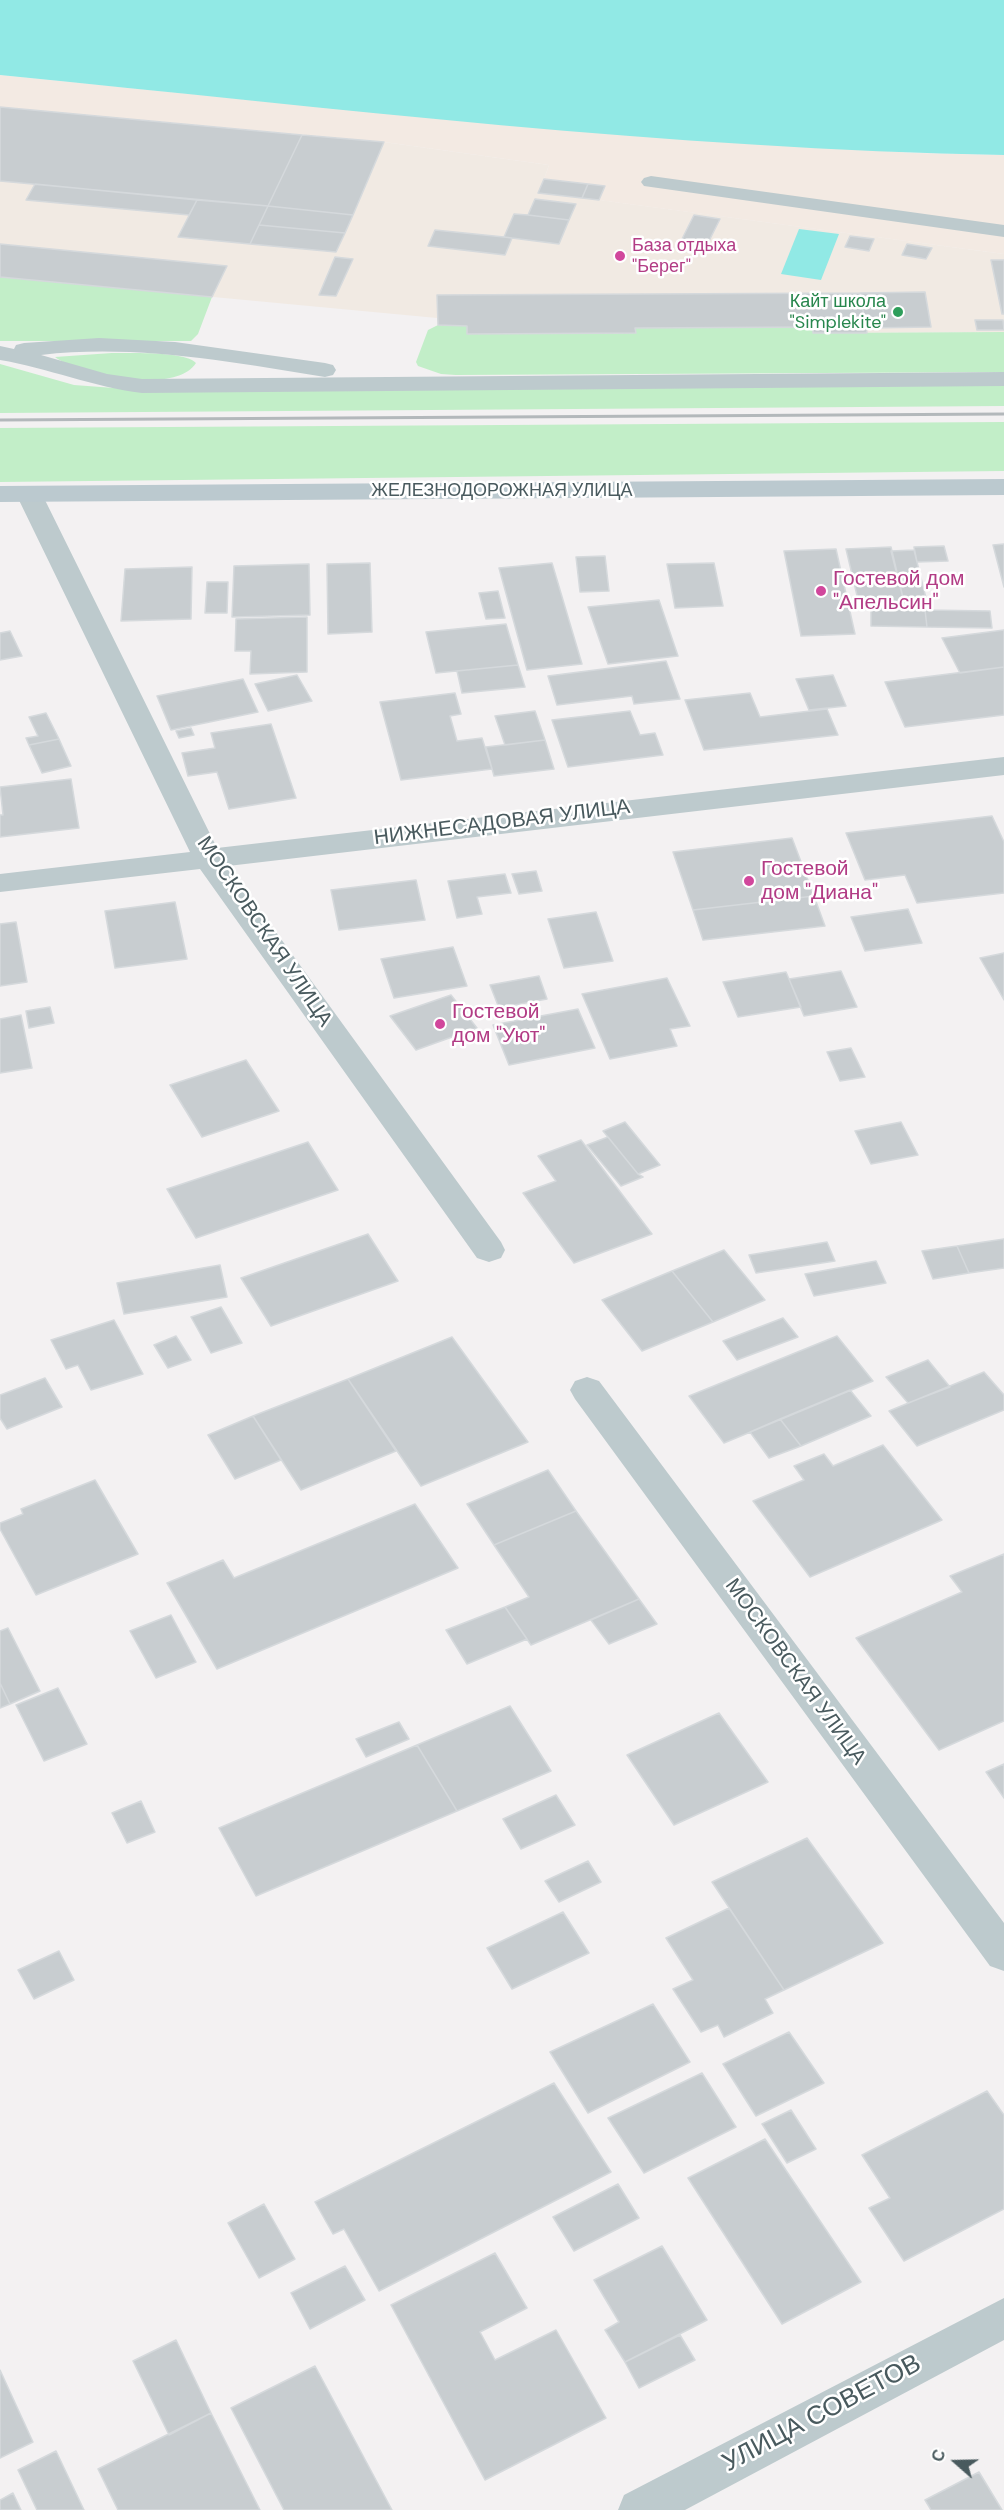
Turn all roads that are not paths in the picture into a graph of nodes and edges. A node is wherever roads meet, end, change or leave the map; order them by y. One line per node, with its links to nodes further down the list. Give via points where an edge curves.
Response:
1 (651, 182): 2 (lane)
2 (1004, 231)
3 (2, 353): 5 (lane, via 104,346 182,349); 5 (lane, via 124,385)
4 (1004, 379): 5 (lane)
5 (401, 383)
6 (1004, 487): 8 (main road, ЖЕЛЕЗНОДОРОЖНАЯ УЛИЦА)
7 (0, 494): 8 (main road, ЖЕЛЕЗНОДОРОЖНАЯ УЛИЦА)
8 (29, 494): 10 (street, МОСКОВСКАЯ УЛИЦА)
9 (1004, 766): 10 (street, НИЖНЕСАДОВАЯ УЛИЦА)
10 (207, 857): 11 (street, НИЖНЕСАДОВАЯ УЛИЦА); 12 (street, МОСКОВСКАЯ УЛИЦА)
11 (0, 883)
12 (489, 1250)
13 (587, 1390): 14 (street, МОСКОВСКАЯ УЛИЦА)
14 (1004, 1954)
15 (1004, 2318): 16 (street, УЛИЦА СОВЕТОВ)
16 (640, 2510)

